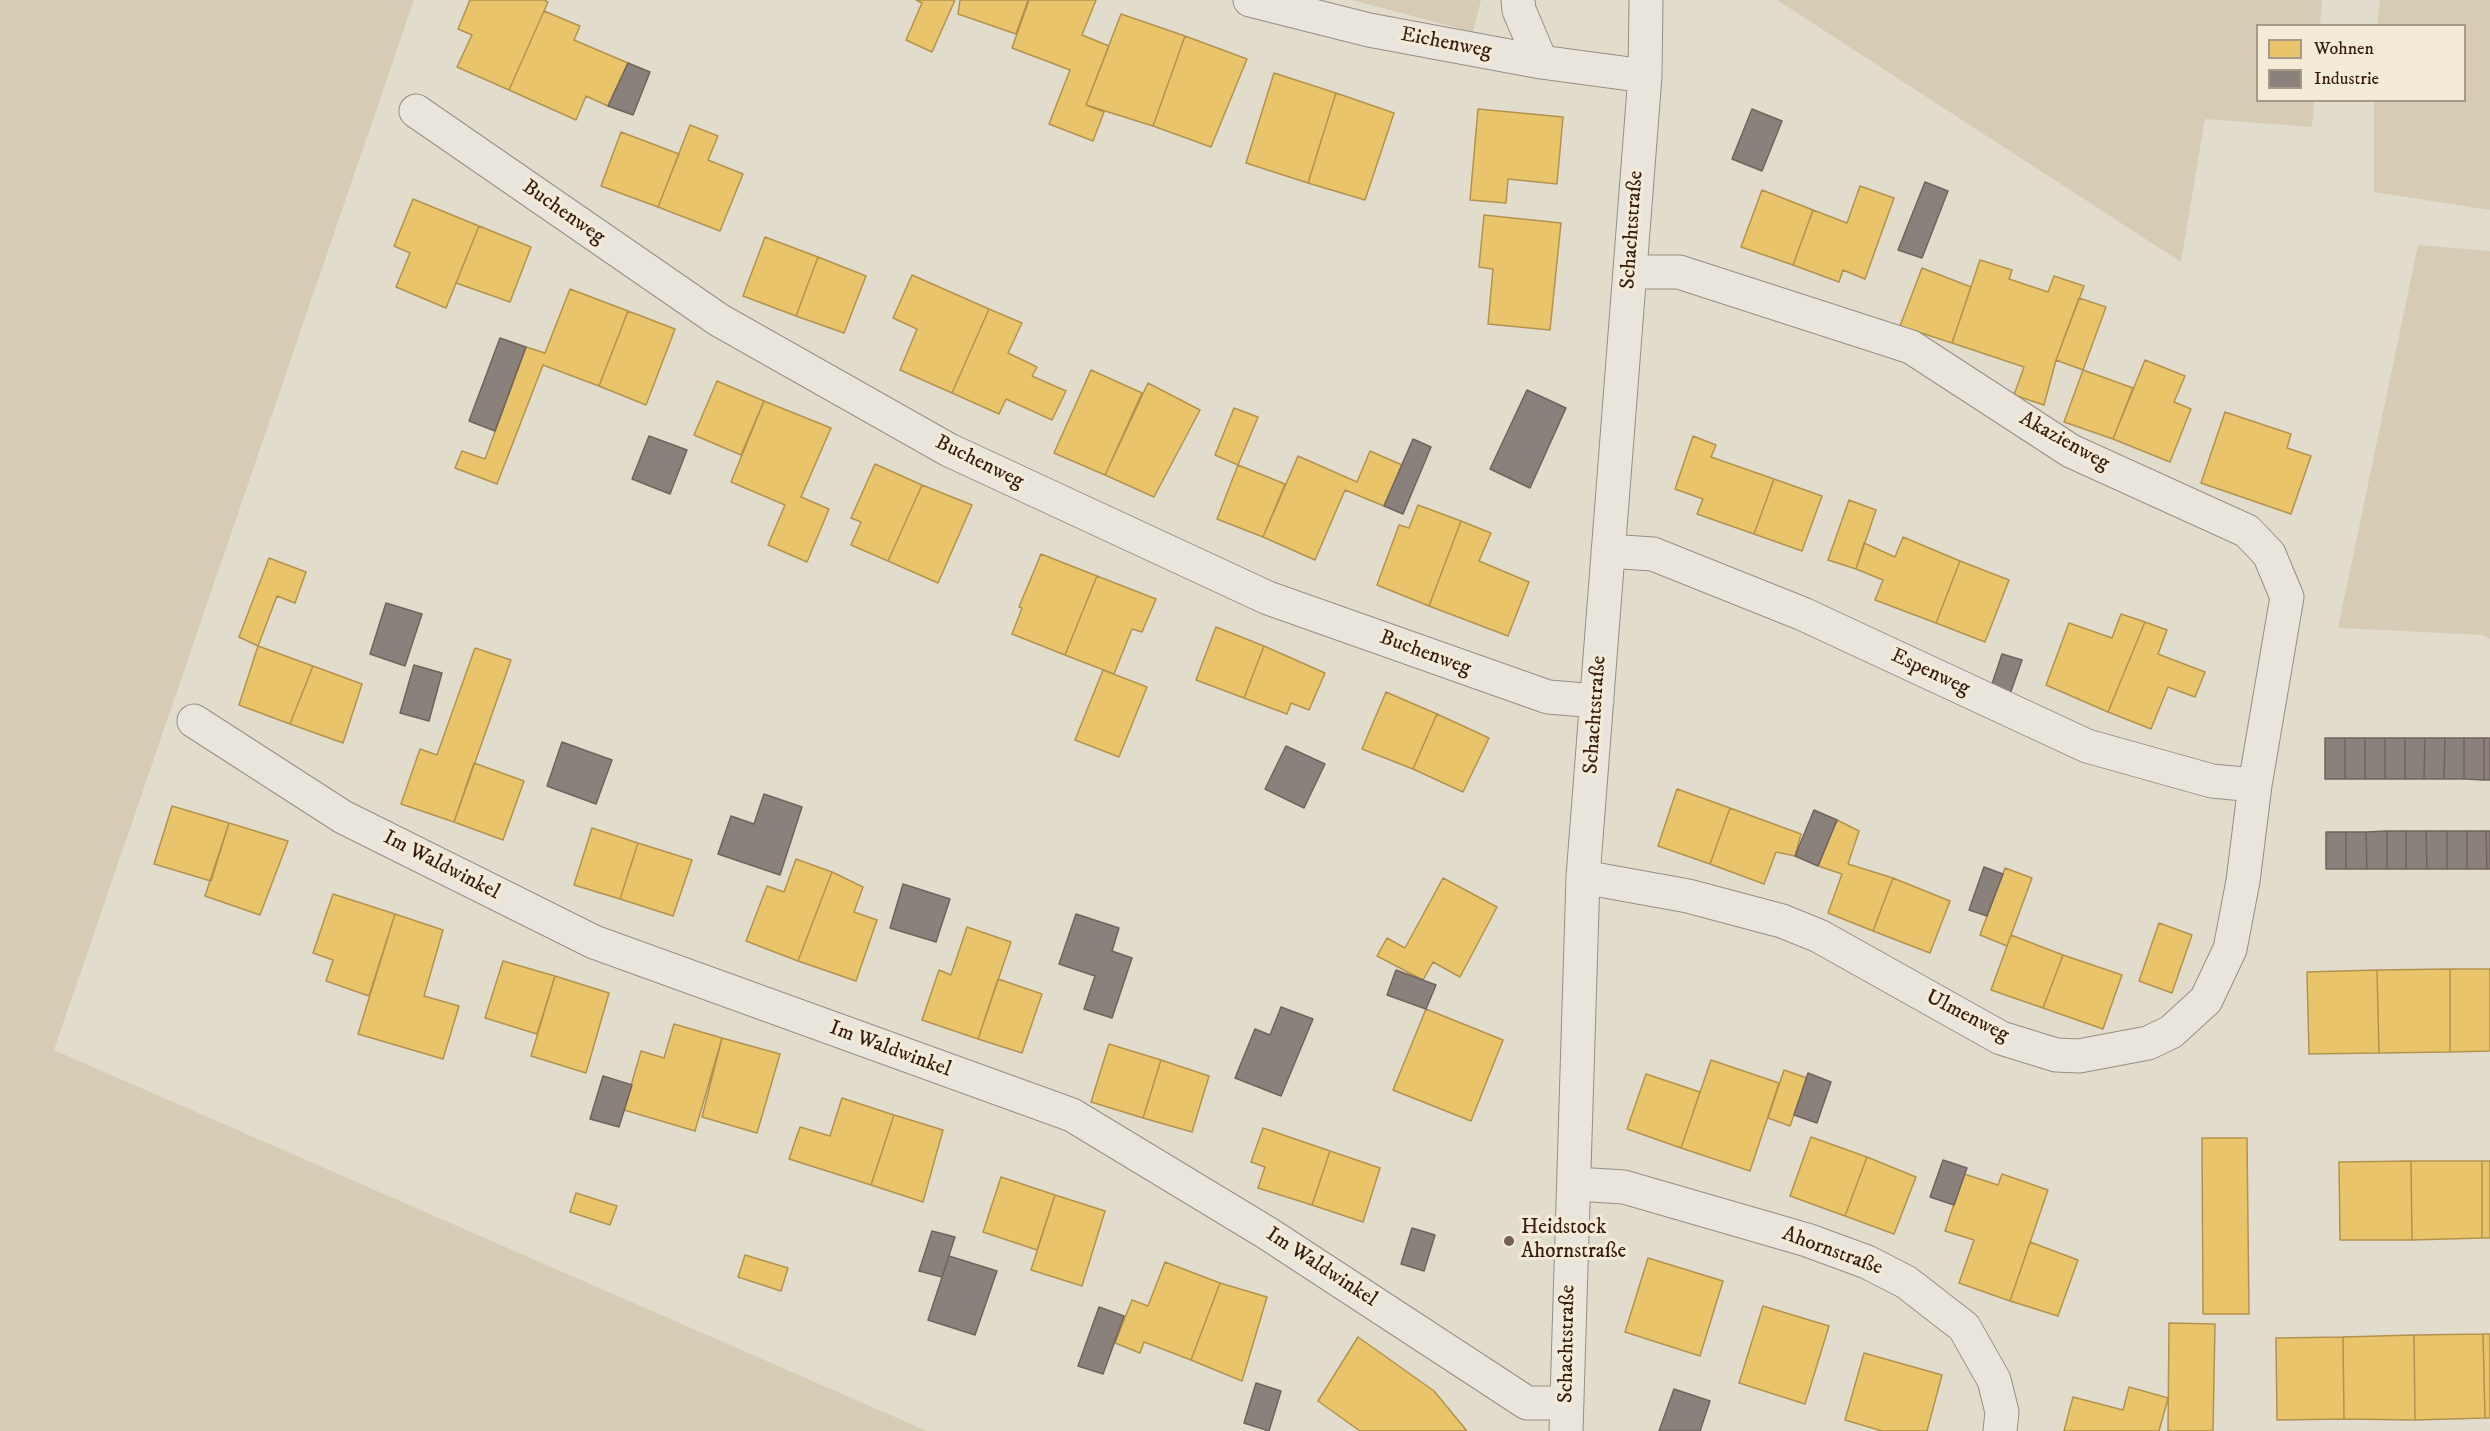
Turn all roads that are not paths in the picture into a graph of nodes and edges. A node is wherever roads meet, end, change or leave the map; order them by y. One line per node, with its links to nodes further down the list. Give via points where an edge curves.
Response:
1 (1250, 0): 4 (street, Eichenweg, via 1369,30)
2 (1518, 0): 4 (street)
3 (1646, 0): 5 (street, Schachtstraße)
4 (1541, 62): 5 (street, Eichenweg)
5 (1645, 76): 7 (street, Schachtstraße)
6 (416, 111): 9 (street, Buchenweg, via 719,320 949,450 1268,598 1548,698)
7 (1630, 272): 8 (street, Schachtstraße); 11 (street, Akazienweg, via 1679,272 1911,347 2071,451 2247,531 2269,554 2287,597)
8 (1608, 551): 9 (street, Schachtstraße); 11 (street, Espenweg, via 1653,554 1803,614 2087,746 2212,780)
9 (1597, 701): 12 (street, Schachtstraße)
10 (194, 721): 14 (street, Im Waldwinkel, via 343,817 594,942 1072,1115 1267,1233 1527,1403)
11 (2256, 785): 12 (street, Ulmenweg, via 2230,949 2205,1000 2170,1032 2148,1043 2079,1056 2056,1055 2001,1038 1819,936 1782,921 1688,896)
12 (1583, 877): 13 (street, Schachtstraße)
13 (1576, 1184): 14 (street, Schachtstraße); 15 (street, Ahornstraße, via 1624,1187 1807,1240 1867,1262 1906,1282 1964,1327 1994,1380 2002,1412)
14 (1567, 1417)
15 (2000, 1431)

